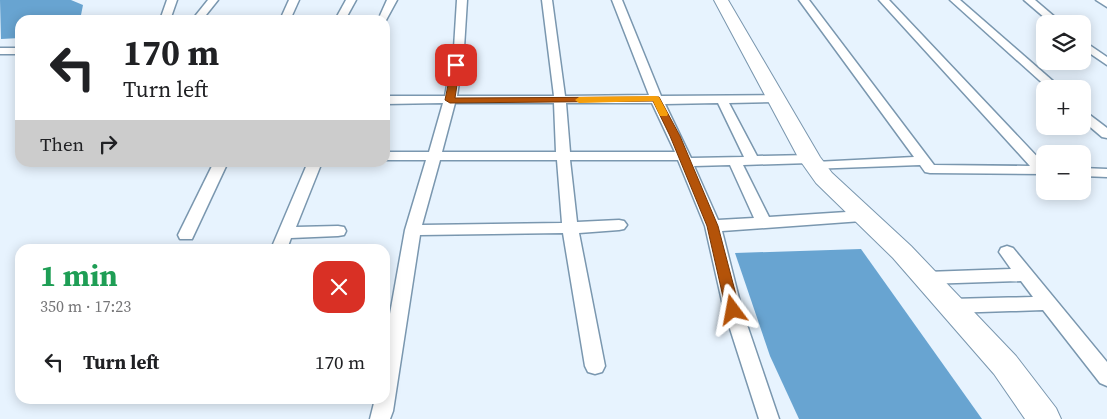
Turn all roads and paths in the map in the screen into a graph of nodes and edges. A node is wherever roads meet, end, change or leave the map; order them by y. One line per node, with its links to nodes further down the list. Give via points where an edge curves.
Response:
1 (172, 0): 16 (street)
2 (214, 0): 17 (street)
3 (294, 0): 18 (street)
4 (351, 0): 19 (street)
5 (392, 0): 20 (street)
6 (462, 0): 30 (street, via 459,48)
7 (547, 0): 31 (street)
8 (617, 0): 28 (street)
9 (721, 0): 27 (main road)
10 (804, 0): 40 (street)
11 (884, 0): 42 (street)
12 (955, 0): 26 (street)
13 (1029, 0): 21 (street)
14 (1101, 0): 15 (street)
15 (1107, 4)
16 (167, 15)
17 (201, 15)
18 (287, 15)
19 (343, 15)
20 (385, 15)
21 (1047, 15)
22 (1091, 50): 25 (street)
23 (0, 51): 24 (street)
24 (15, 51)
25 (1107, 62)
26 (1046, 80)
27 (775, 98): 32 (street); 43 (main road)
28 (656, 99): 31 (street); 32 (street); 38 (street)
29 (390, 100): 30 (street)
30 (450, 100): 31 (street); 35 (street)
31 (560, 100): 37 (street)
32 (722, 100): 39 (street)
33 (1091, 121): 34 (street)
34 (1107, 134)
35 (433, 155): 36 (street); 37 (street); 54 (street)
36 (390, 156)
37 (564, 156): 38 (street); 53 (street)
38 (684, 159): 41 (street); 52 (street)
39 (753, 161): 41 (street); 43 (street)
40 (924, 161): 43 (street); 46 (street, via 930,169)
41 (735, 162): 50 (street)
42 (1036, 162)
43 (812, 163): 49 (main road)
44 (219, 167): 57 (street)
45 (313, 167): 56 (street)
46 (1036, 170)
47 (1091, 172): 48 (street)
48 (1107, 173)
49 (862, 216): 50 (street); 61 (main road)
50 (764, 222): 52 (street)
51 (619, 224): 53 (street)
52 (713, 226): 69 (street, via 733,310)
53 (570, 228): 54 (street); 65 (street)
54 (413, 230): 64 (street)
55 (338, 231): 56 (street)
56 (286, 232): 58 (street)
57 (186, 235)
58 (281, 244)
59 (1006, 252): 60 (street)
60 (1025, 275): 61 (street); 62 (street)
61 (926, 278): 63 (main road)
62 (1047, 303): 63 (street); 66 (street)
63 (951, 306): 70 (main road, via 1005,365)
64 (390, 362)
65 (595, 366)
66 (1107, 377)
67 (383, 404): 68 (street)
68 (380, 419)
69 (768, 419)
70 (1044, 419)

